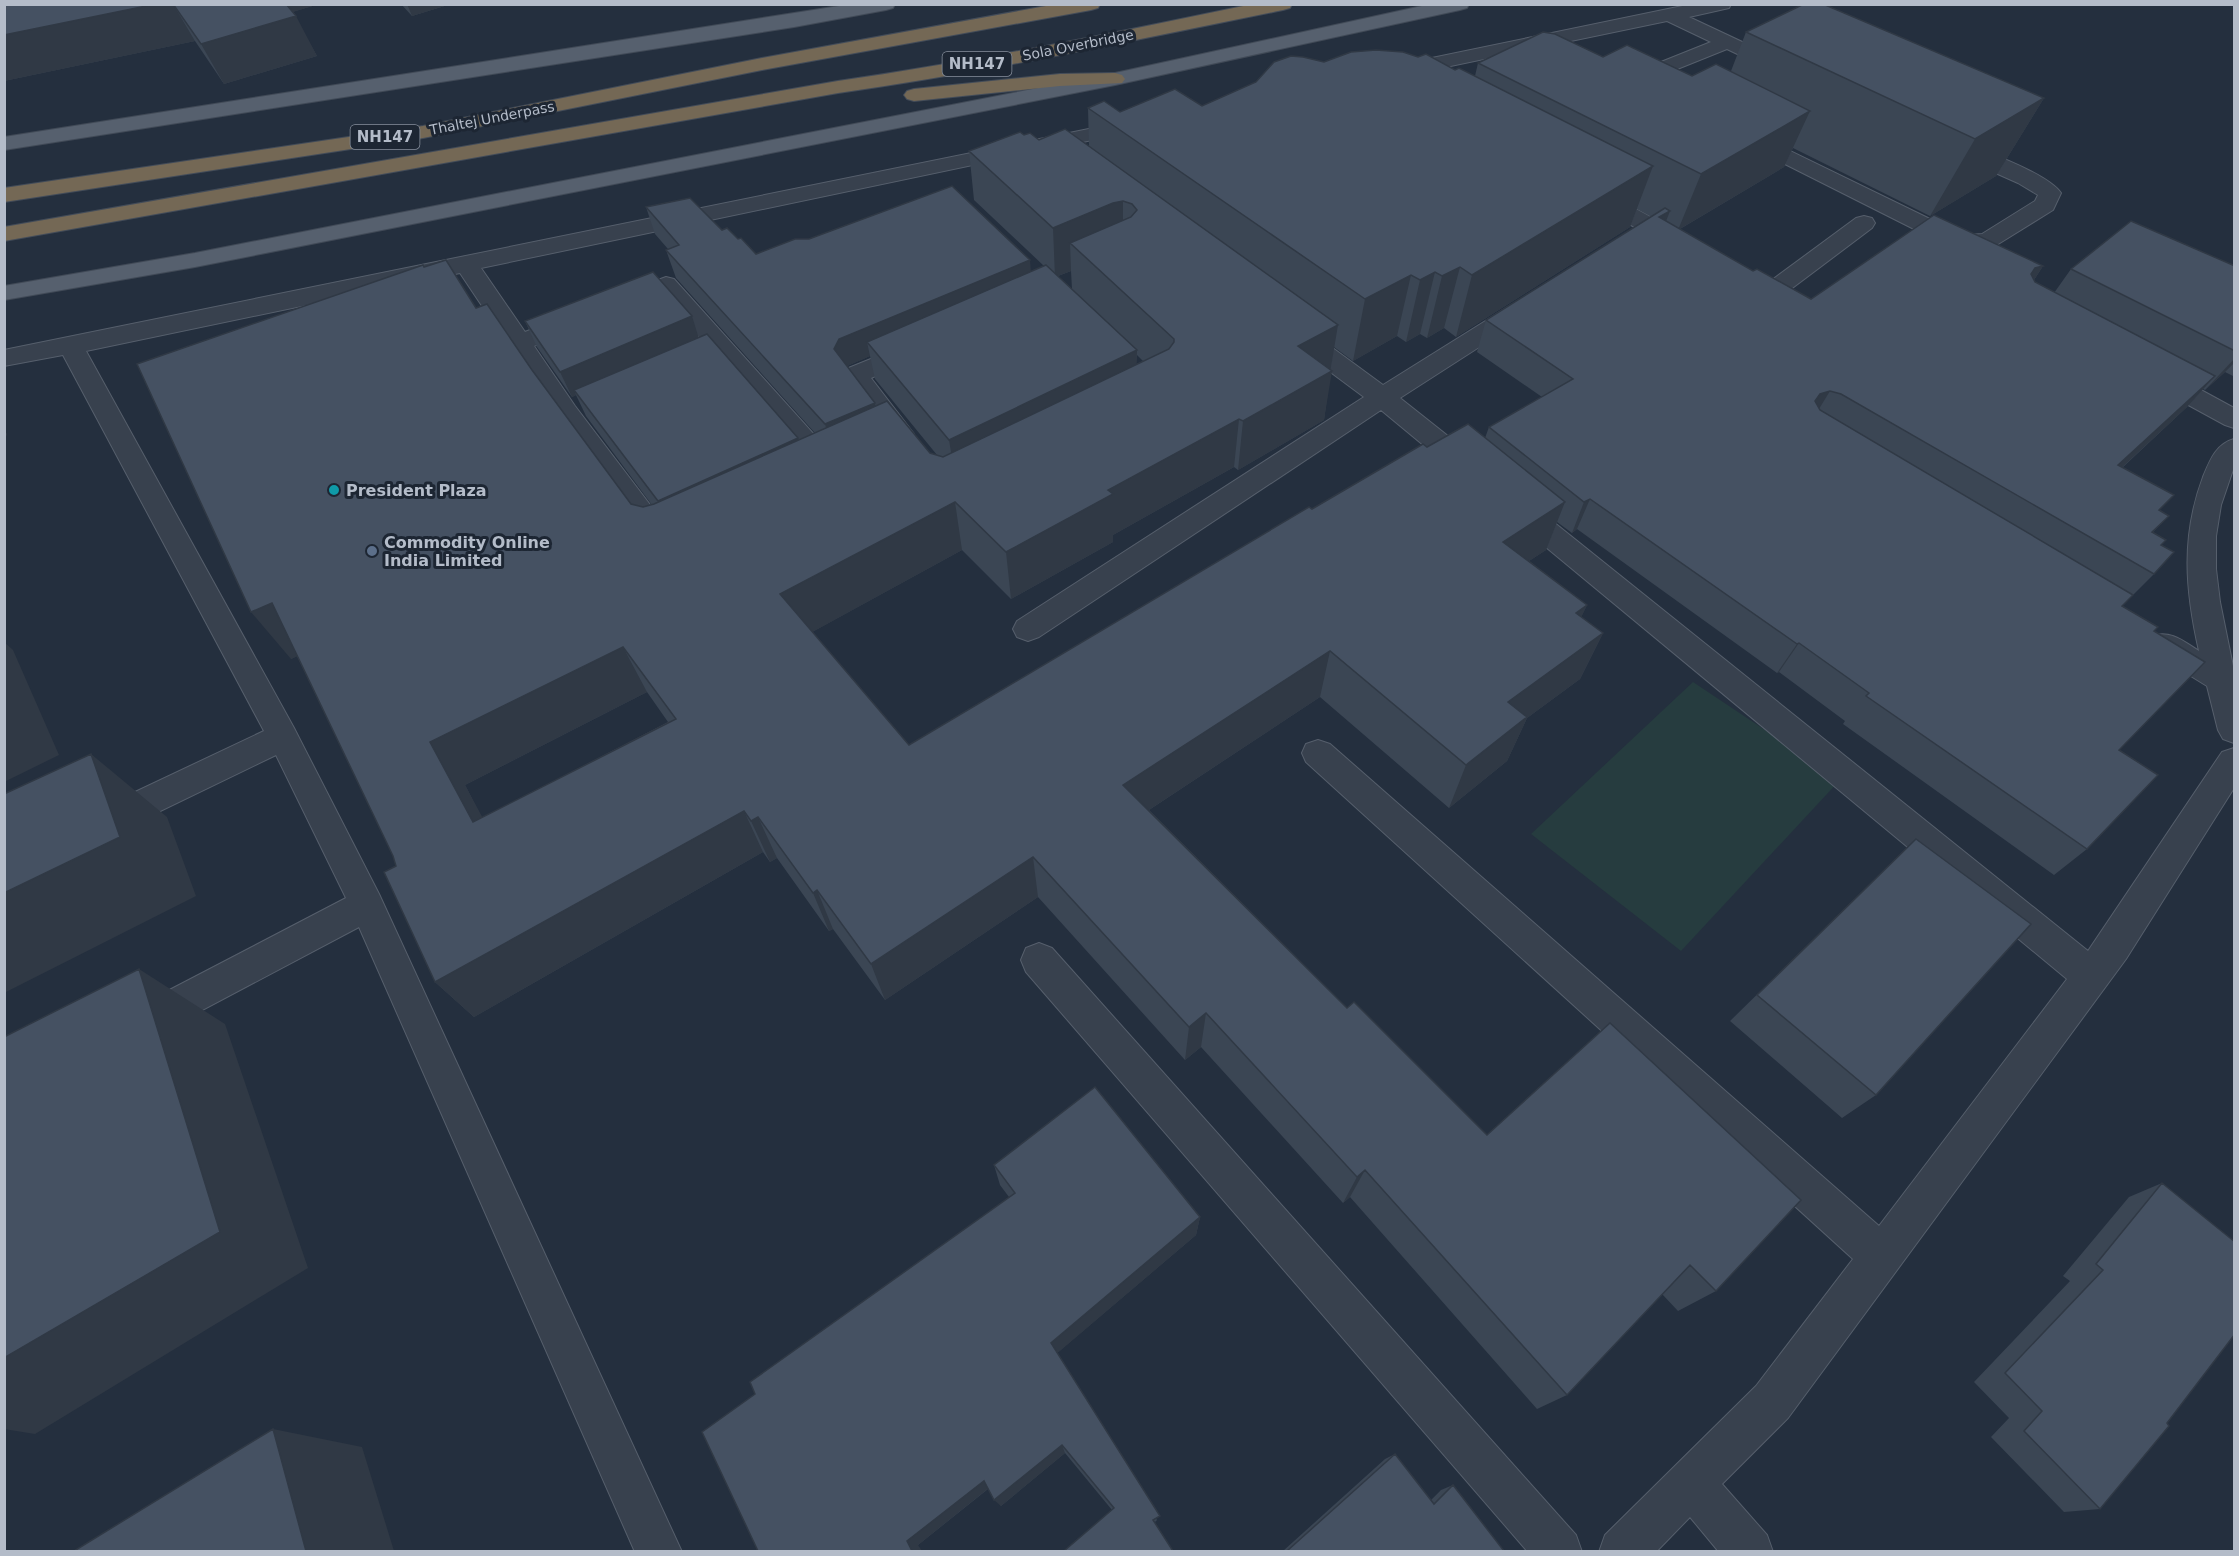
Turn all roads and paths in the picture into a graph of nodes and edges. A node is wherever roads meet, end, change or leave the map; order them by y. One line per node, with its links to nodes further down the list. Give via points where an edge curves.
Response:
1 (886, 4): 20 (main road)
2 (1012, 4): 9 (highway)
3 (1283, 4): 14 (highway, Sola Overbridge / NH147, via 908,77)
4 (1460, 4): 13 (main road)
5 (1722, 4): 7 (street)
6 (1085, 6): 9 (highway, NH147)
7 (1670, 15): 8 (street); 10 (street)
8 (1562, 38): 11 (street); 16 (street, via 1378,75)
9 (906, 40): 26 (highway, Thaltej Underpass / NH147, via 762,64 423,132)
10 (1726, 43): 12 (street); 15 (street, via 1629,73)
11 (1591, 53)
12 (1801, 77)
13 (1115, 79): 14 (highway, via 1060,80 916,95 870,94); 34 (main road, via 218,255)
14 (838, 87): 29 (highway, Thaltej Underpass / NH147)
15 (1659, 89)
16 (1412, 93)
17 (1153, 122): 21 (street)
18 (1731, 128): 19 (street, via 1874,201 1966,242 1987,241 2045,205 2050,193)
19 (1941, 139)
20 (4, 144)
21 (1039, 145): 22 (street); 23 (street)
22 (1068, 166)
23 (925, 169): 25 (street); 32 (street)
24 (1578, 187): 28 (street)
25 (949, 192)
26 (4, 195)
27 (1864, 224): 33 (street, via 1774,290)
28 (1652, 227): 30 (street); 31 (street)
29 (4, 234)
30 (1622, 246)
31 (1695, 251)
32 (466, 264): 38 (street); 39 (street)
33 (1723, 266)
34 (4, 293)
35 (1542, 296): 42 (street)
36 (1278, 320): 42 (street)
37 (932, 342): 44 (street, via 855,375)
38 (520, 343): 46 (street, via 666,284 709,351 838,462); 47 (street, via 577,407 663,543)
39 (71, 346): 40 (street); 52 (street)
40 (4, 358)
41 (2141, 368): 43 (street)
42 (1382, 397): 48 (street); 58 (street)
43 (2235, 419)
44 (899, 443)
45 (2235, 448): 50 (street, via 2228,452 2210,490 2200,530 2205,612)
46 (797, 481)
47 (684, 533)
48 (1028, 629)
49 (2140, 631): 50 (street)
50 (2222, 680): 51 (street)
51 (2235, 730)
52 (283, 737): 55 (street); 56 (street)
53 (1318, 753): 60 (street)
54 (2235, 761): 58 (street)
55 (78, 835)
56 (368, 905): 59 (street); 62 (street)
57 (1039, 960): 63 (street)
58 (2091, 976): 60 (street)
59 (118, 1035)
60 (1881, 1256): 61 (street, via 1772,1402)
61 (1691, 1483): 64 (street); 65 (street)
62 (659, 1551)
63 (1559, 1551)
64 (1622, 1551)
65 (1750, 1551)

